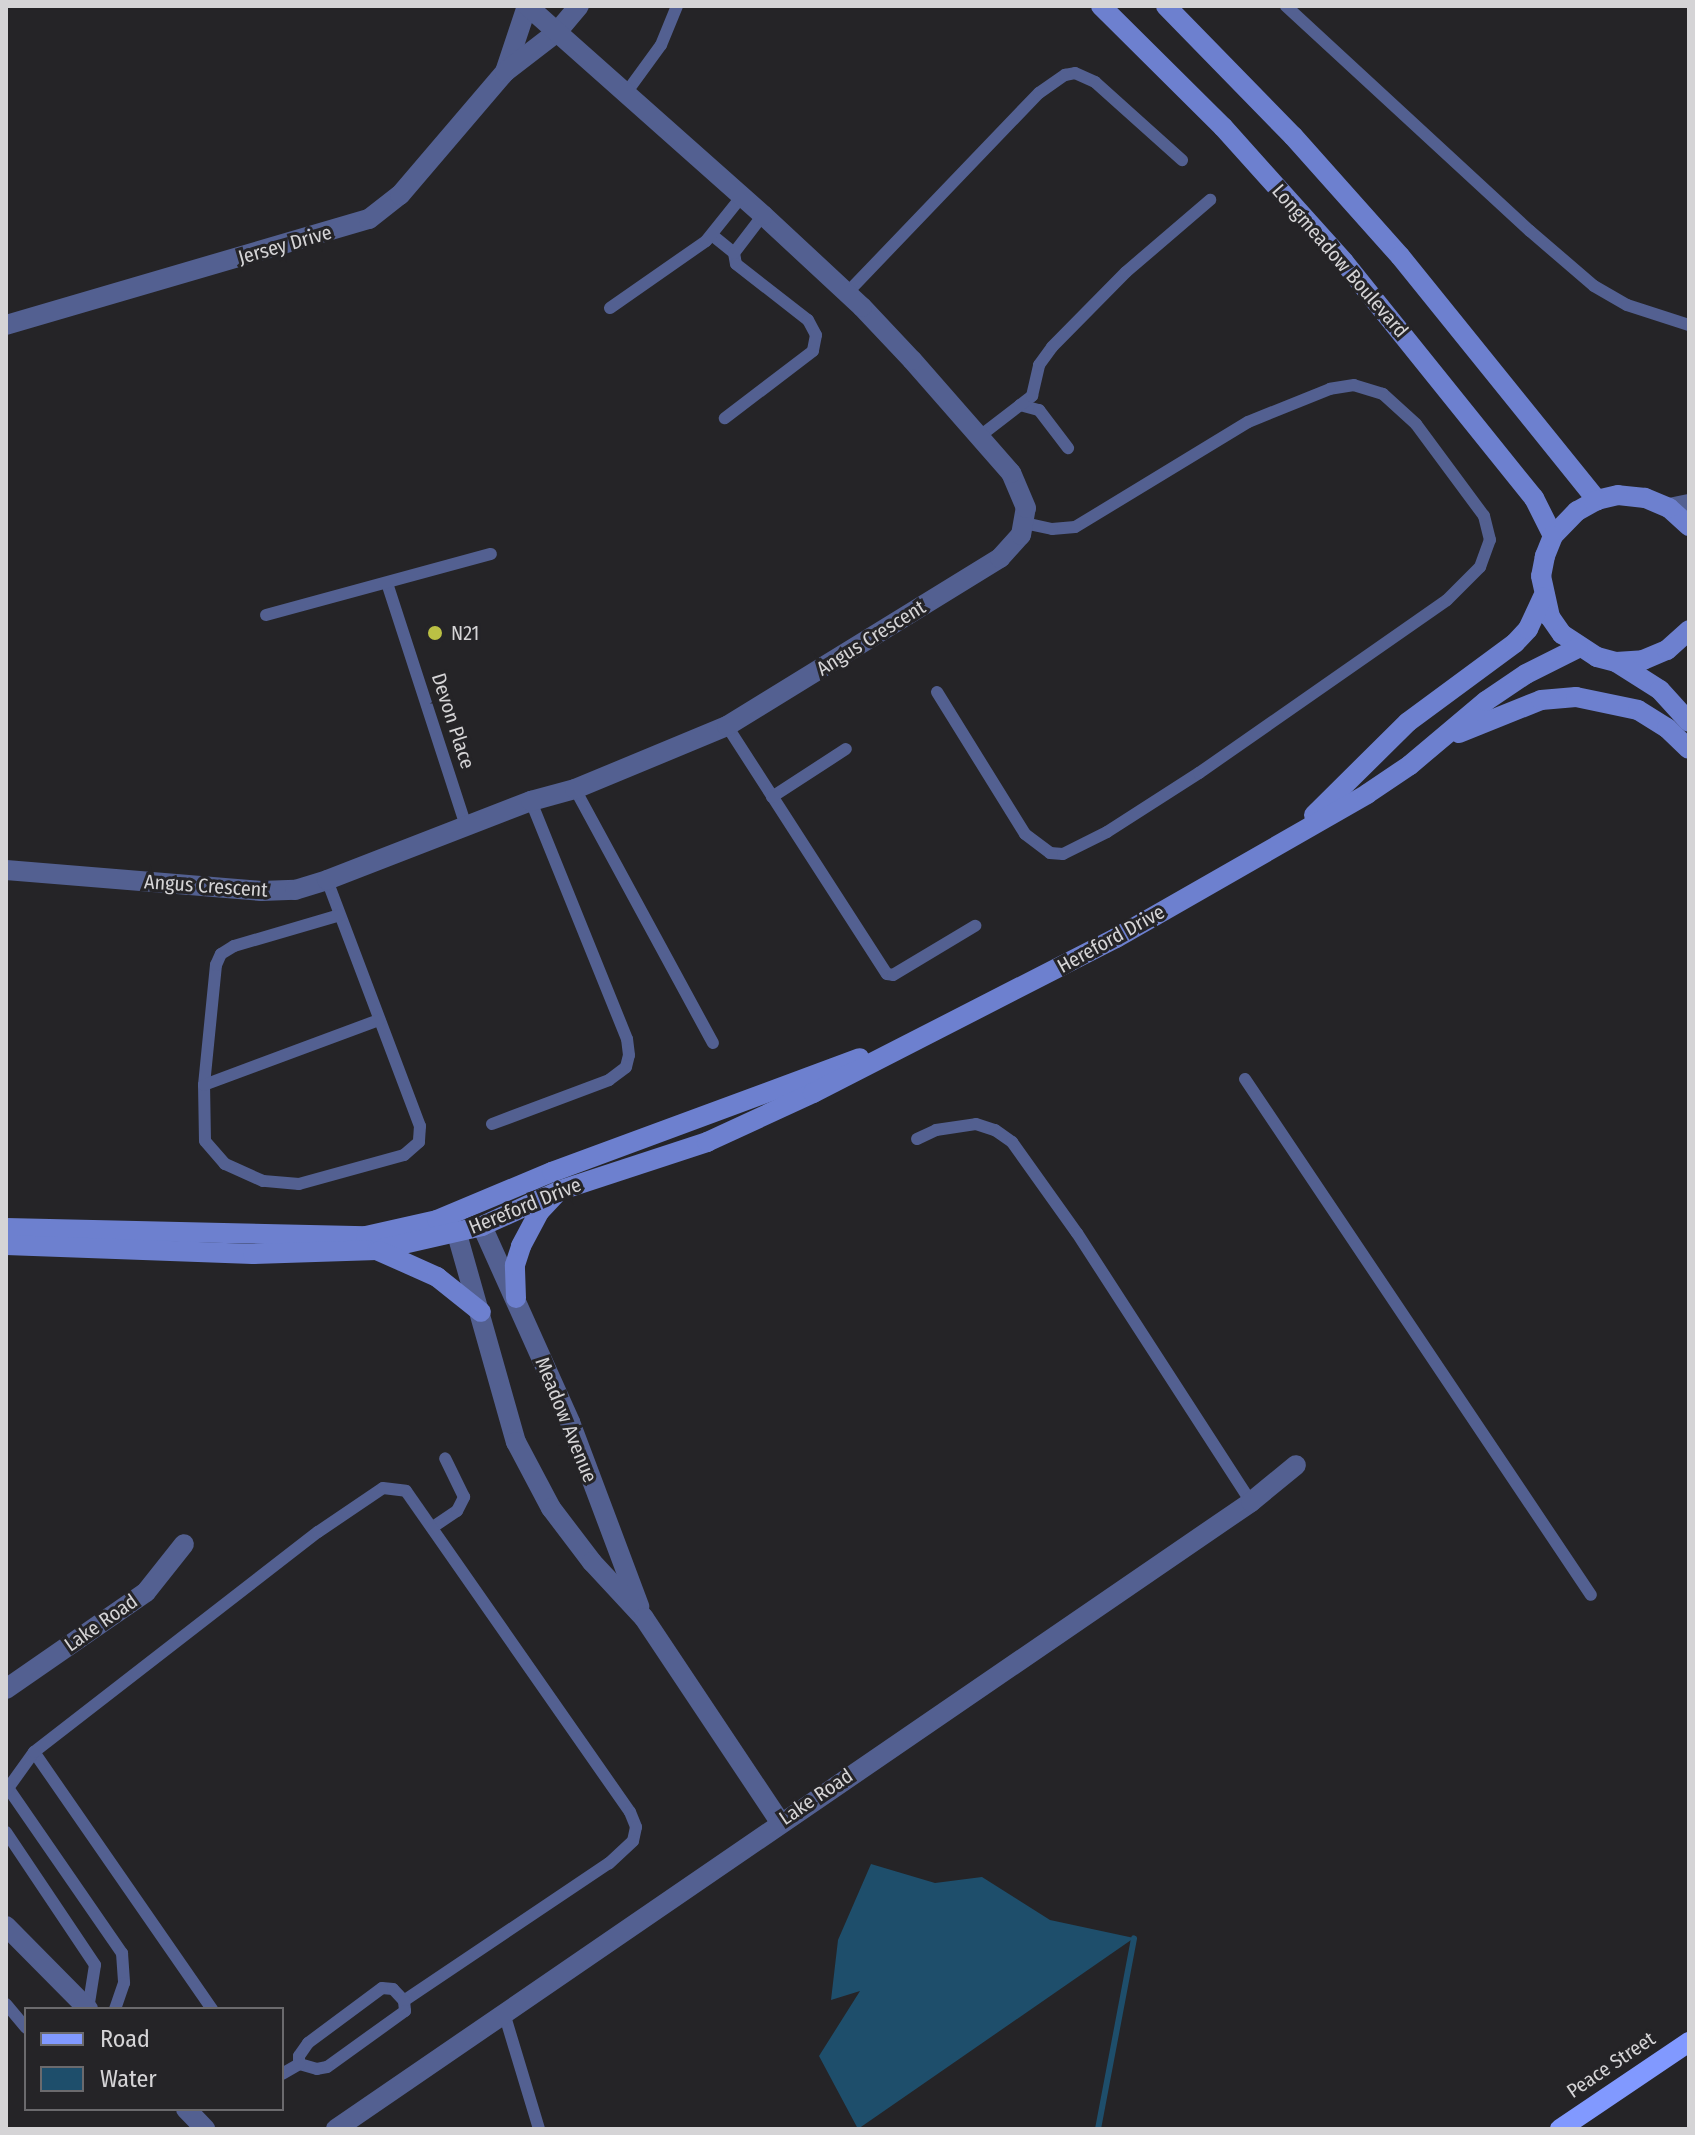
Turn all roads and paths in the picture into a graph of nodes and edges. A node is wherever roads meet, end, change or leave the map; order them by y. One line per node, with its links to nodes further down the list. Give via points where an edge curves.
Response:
1 (528, 6): 7 (street); 8 (street, Jersey Drive)
2 (579, 6): 7 (street, Jersey Drive)
3 (677, 6): 9 (lane, via 657,52)
4 (1101, 6): 28 (street, Longmeadow Boulevard, via 1213,116 1344,262 1534,498)
5 (1166, 6): 24 (street, via 1400,256)
6 (1286, 6): 19 (lane, via 1594,286 1627,305)
7 (557, 32): 8 (street, Jersey Drive); 9 (street)
8 (505, 72): 18 (street, Jersey Drive, via 400,195 369,219)
9 (626, 93): 11 (street)
10 (1182, 160): 16 (lane, via 1095,82 1075,73 1065,75 1039,93)
11 (742, 196): 13 (street); 14 (lane)
12 (1210, 200): 20 (lane, via 1126,272 1052,347 1039,365 1032,396)
13 (763, 215): 15 (lane); 16 (street)
14 (712, 235): 15 (lane); 17 (lane)
15 (734, 253): 21 (lane, via 736,264 799,311 816,335 813,351)
16 (847, 293): 22 (street)
17 (610, 308)
18 (6, 325)
19 (1689, 325)
20 (1020, 405): 22 (lane); 23 (lane, via 1039,410)
21 (725, 418)
22 (980, 436): 26 (street, via 1020,488)
23 (1068, 448)
24 (1597, 500): 25 (street, via 1618,495); 28 (street, via 1577,511)
25 (1679, 506): 27 (street)
26 (1024, 523): 36 (lane, via 1075,527 1248,422 1330,389 1354,385 1383,394 1416,424 1484,516 1490,540 1480,567 1447,600 1199,773 1063,854 1050,853 1025,834); 38 (street, Angus Crescent, via 1021,535 1000,558)
27 (1689, 526)
28 (1553, 536): 31 (street, via 1545,556)
29 (491, 554): 30 (lane)
30 (387, 583): 32 (lane); 45 (lane, Devon Place)
31 (1543, 597): 34 (street, via 1550,617); 46 (street, Hereford Drive, via 1515,643 1408,722)
32 (266, 615)
33 (1689, 630): 35 (street, via 1667,650 1643,660)
34 (1578, 648): 35 (street); 39 (street, Hereford Drive, via 1486,701)
35 (1616, 662): 37 (street, via 1660,690)
36 (937, 692)
37 (1689, 722)
38 (727, 726): 42 (street, Angus Crescent); 43 (lane)
39 (1437, 744): 41 (street, via 1517,708 1576,697 1638,710); 46 (street, Hereford Drive, via 1367,794)
40 (846, 749): 43 (lane)
41 (1689, 749)
42 (575, 789): 44 (street, Angus Crescent); 53 (lane)
43 (772, 797): 50 (lane, via 887,974)
44 (531, 801): 45 (street, Angus Crescent); 56 (lane, via 629,1055 626,1067 609,1080)
45 (466, 826): 48 (street, Angus Crescent)
46 (1297, 832): 52 (street, Hereford Drive, via 1116,938)
47 (6, 870): 48 (street, Angus Crescent, via 261,891 295,890)
48 (327, 880): 49 (lane)
49 (340, 915): 51 (lane); 55 (lane, via 221,954)
50 (975, 926)
51 (379, 1020): 55 (lane); 55 (lane, via 420,1126 419,1142 404,1155 299,1184 263,1181 225,1164 205,1141)
52 (920, 1037): 58 (street, Hereford Drive, via 707,1142); 59 (street, Hereford Drive)
53 (713, 1043)
54 (1245, 1079): 72 (lane)
55 (204, 1085)
56 (492, 1124)
57 (917, 1139): 69 (lane, via 936,1130 976,1124 1012,1142)
58 (561, 1190): 61 (street, Hereford Drive); 65 (street, via 540,1211 521,1246 515,1265)
59 (486, 1200): 60 (street, Hereford Drive); 61 (street)
60 (437, 1220): 61 (street); 62 (street, Hereford Drive, via 366,1236 318,1237)
61 (469, 1227): 64 (street, Hereford Drive); 65 (street, Meadow Avenue); 66 (street, Meadow Avenue, via 470,1276)
62 (6, 1228)
63 (6, 1245): 64 (street, Hereford Drive, via 253,1254)
64 (377, 1250): 66 (street, via 437,1277)
65 (516, 1298): 73 (street, Meadow Avenue, via 570,1422)
66 (481, 1312): 73 (street, Meadow Avenue, via 516,1442 551,1508)
67 (445, 1458): 70 (lane, via 464,1497 457,1511)
68 (1296, 1465): 69 (street, Lake Road)
69 (1251, 1502): 77 (street, Lake Road)
70 (433, 1527): 75 (lane, via 406,1491 383,1488 318,1532); 80 (lane, via 636,1827 633,1841 609,1863)
71 (184, 1544): 74 (street, Lake Road, via 146,1592)
72 (1591, 1595)
73 (644, 1618): 77 (street, Meadow Avenue)
74 (6, 1689)
75 (34, 1752): 76 (lane); 85 (lane)
76 (7, 1790): 84 (lane, via 122,1953 124,1983)
77 (780, 1822): 86 (street, Lake Road)
78 (6, 1832): 83 (lane, via 95,1965)
79 (6, 1926): 82 (street)
80 (404, 2001): 89 (lane, via 405,2011 327,2067); 89 (lane, via 393,1989 382,1988 308,2043)
81 (6, 2004): 87 (lane)
82 (86, 2007)
83 (88, 2007)
84 (116, 2007)
85 (211, 2007)
86 (504, 2013): 93 (street, Lake Road); 94 (lane)
87 (24, 2026)
88 (1689, 2042): 95 (main road, Peace Street)
89 (299, 2064): 90 (lane)
90 (284, 2073)
91 (188, 2111): 92 (street)
92 (205, 2129)
93 (336, 2129)
94 (539, 2129)
95 (1560, 2129)

